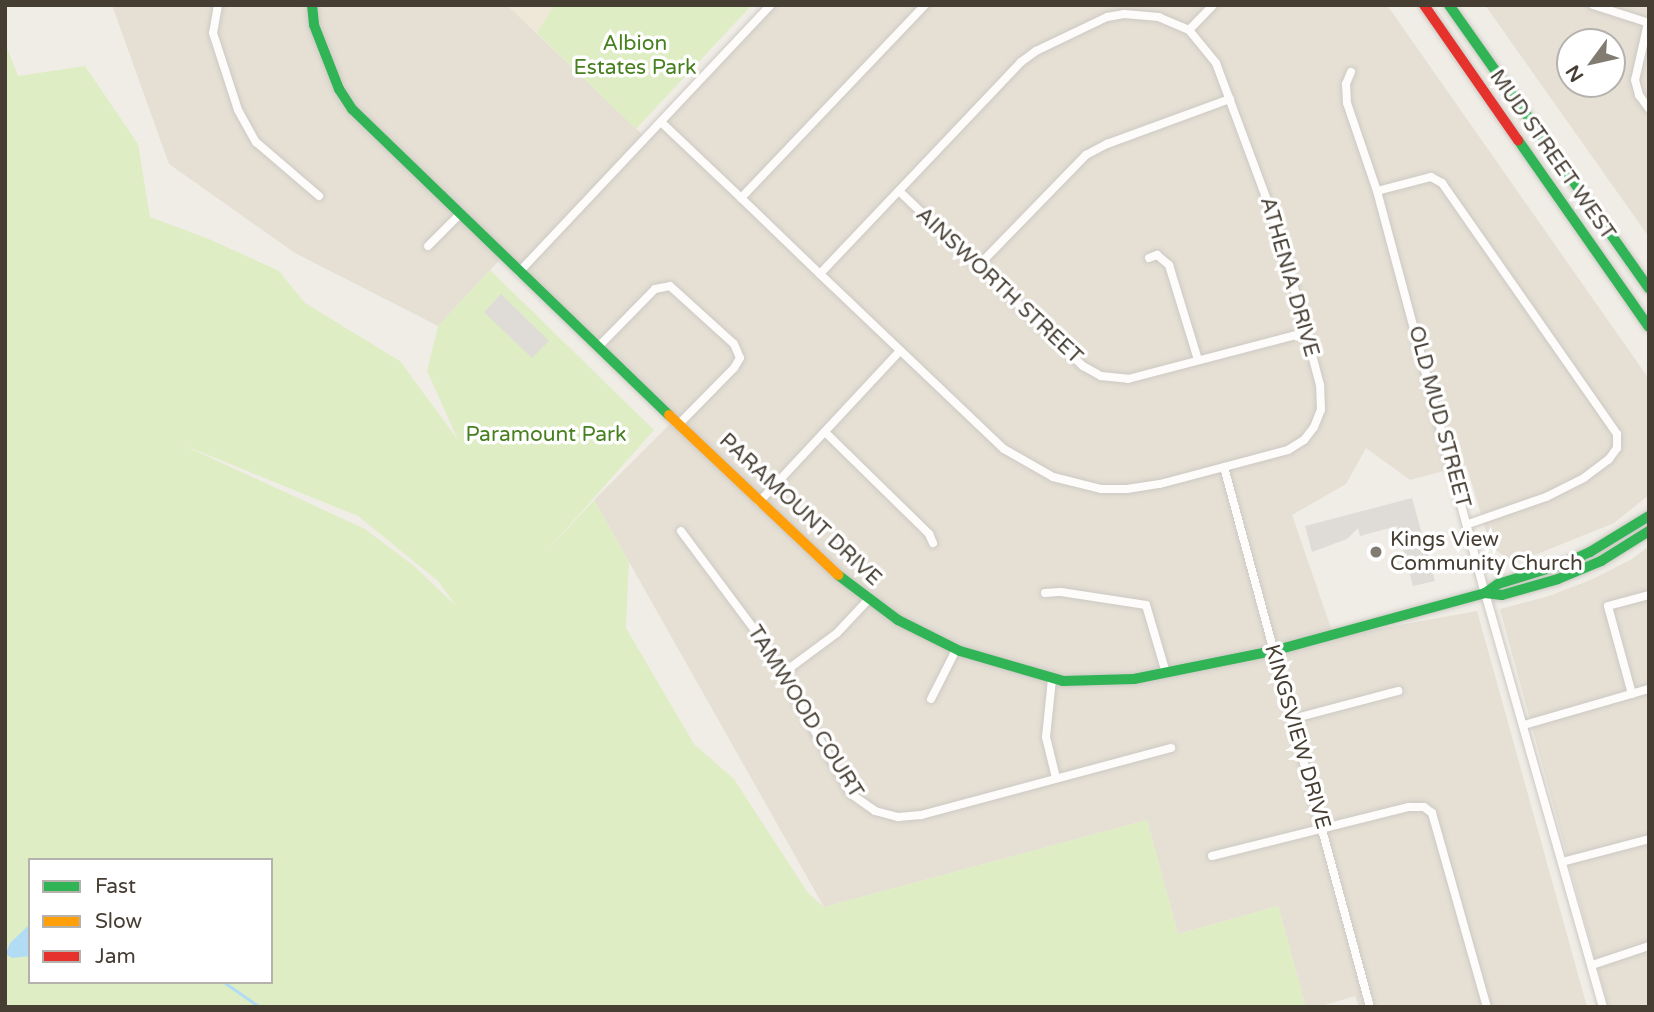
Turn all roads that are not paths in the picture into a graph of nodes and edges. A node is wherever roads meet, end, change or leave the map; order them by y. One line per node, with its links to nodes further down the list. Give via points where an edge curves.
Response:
1 (218, 5): 17 (street, via 213,33 238,110 256,142)
2 (312, 5): 19 (street, PARAMOUNT DRIVE, via 329,70 352,109)
3 (771, 5): 14 (street)
4 (925, 5): 18 (street)
5 (1213, 5): 10 (street)
6 (1424, 5): 26 (street, MUD STREET WEST)
7 (1449, 5): 25 (street, MUD STREET WEST)
8 (1592, 5): 9 (street)
9 (1648, 23): 13 (street, via 1635,80)
10 (1189, 30): 12 (street, ATHENIA DRIVE, via 1216,63); 15 (street, ATHENIA DRIVE, via 1159,17 1124,14 1107,17 1036,51)
11 (1352, 72): 16 (street, OLD MUD STREET, via 1346,83 1347,103)
12 (1230, 99): 22 (street, via 1086,155); 27 (street, ATHENIA DRIVE, via 1280,235)
13 (1649, 109)
14 (661, 122): 18 (street, ATHENIA DRIVE); 23 (street)
15 (899, 191): 22 (street, AINSWORTH STREET); 24 (street, ATHENIA DRIVE)
16 (1377, 191): 36 (street, OLD MUD STREET); 36 (street, via 1431,177 1442,183 1617,434 1617,448 1609,459 1584,478 1546,497)
17 (319, 196)
18 (741, 198): 24 (street, ATHENIA DRIVE)
19 (458, 216): 20 (street); 23 (street, PARAMOUNT DRIVE)
20 (428, 247)
21 (1149, 258): 30 (street, via 1157,255 1169,265)
22 (978, 266): 30 (street, AINSWORTH STREET, via 1083,366 1101,376 1128,379)
23 (519, 272): 28 (street, PARAMOUNT DRIVE)
24 (820, 274): 29 (street, ATHENIA DRIVE)
25 (1649, 289)
26 (1649, 327)
27 (1307, 332): 30 (street, AINSWORTH STREET); 33 (street, ATHENIA DRIVE, via 1322,400 1314,427 1288,450)
28 (598, 346): 31 (street, PARAMOUNT DRIVE); 31 (street, via 659,286 677,290 734,344 740,358)
29 (901, 351): 32 (street); 33 (street, ATHENIA DRIVE, via 1004,449 1053,477 1101,489 1127,489)
30 (1198, 360)
31 (679, 424): 34 (street, PARAMOUNT DRIVE)
32 (825, 432): 34 (street); 39 (street)
33 (1224, 467): 45 (street, KINGSVIEW DRIVE)
34 (759, 502): 43 (street, PARAMOUNT DRIVE)
35 (1649, 516): 41 (street, via 1590,552 1498,583)
36 (1468, 524): 41 (street, OLD MUD STREET)
37 (681, 531): 46 (street, TAMWOOD COURT)
38 (1649, 531): 41 (street, via 1601,561 1558,579 1502,595)
39 (933, 543)
40 (1045, 593): 47 (street, via 1146,605)
41 (1485, 593): 45 (street, PARAMOUNT DRIVE); 54 (street, OLD MUD STREET)
42 (1649, 595): 51 (street, via 1608,606)
43 (867, 600): 44 (street, PARAMOUNT DRIVE); 46 (street, via 837,633)
44 (956, 649): 48 (street, PARAMOUNT DRIVE); 52 (street)
45 (1273, 651): 47 (street, PARAMOUNT DRIVE); 53 (street, KINGSVIEW DRIVE)
46 (783, 673): 56 (street, TAMWOOD COURT, via 851,794 875,811 898,817 921,815)
47 (1166, 673): 48 (street, PARAMOUNT DRIVE, via 1134,679)
48 (1052, 679): 56 (street, via 1046,737)
49 (1649, 689): 51 (street)
50 (1398, 691): 53 (street)
51 (1632, 694): 54 (street)
52 (931, 699)
53 (1292, 719): 57 (street, KINGSVIEW DRIVE)
54 (1524, 724): 60 (street, OLD MUD STREET)
55 (1171, 748): 56 (street, TAMWOOD COURT)
56 (1056, 778)
57 (1324, 830): 59 (street); 63 (street, KINGSVIEW DRIVE); 64 (street, via 1409,807 1424,807 1432,813)
58 (1649, 839): 60 (street)
59 (1212, 856)
60 (1562, 862): 62 (street, OLD MUD STREET)
61 (1649, 946): 62 (street)
62 (1592, 965): 65 (street, OLD MUD STREET)
63 (1370, 1007)
64 (1487, 1007)
65 (1603, 1007)

